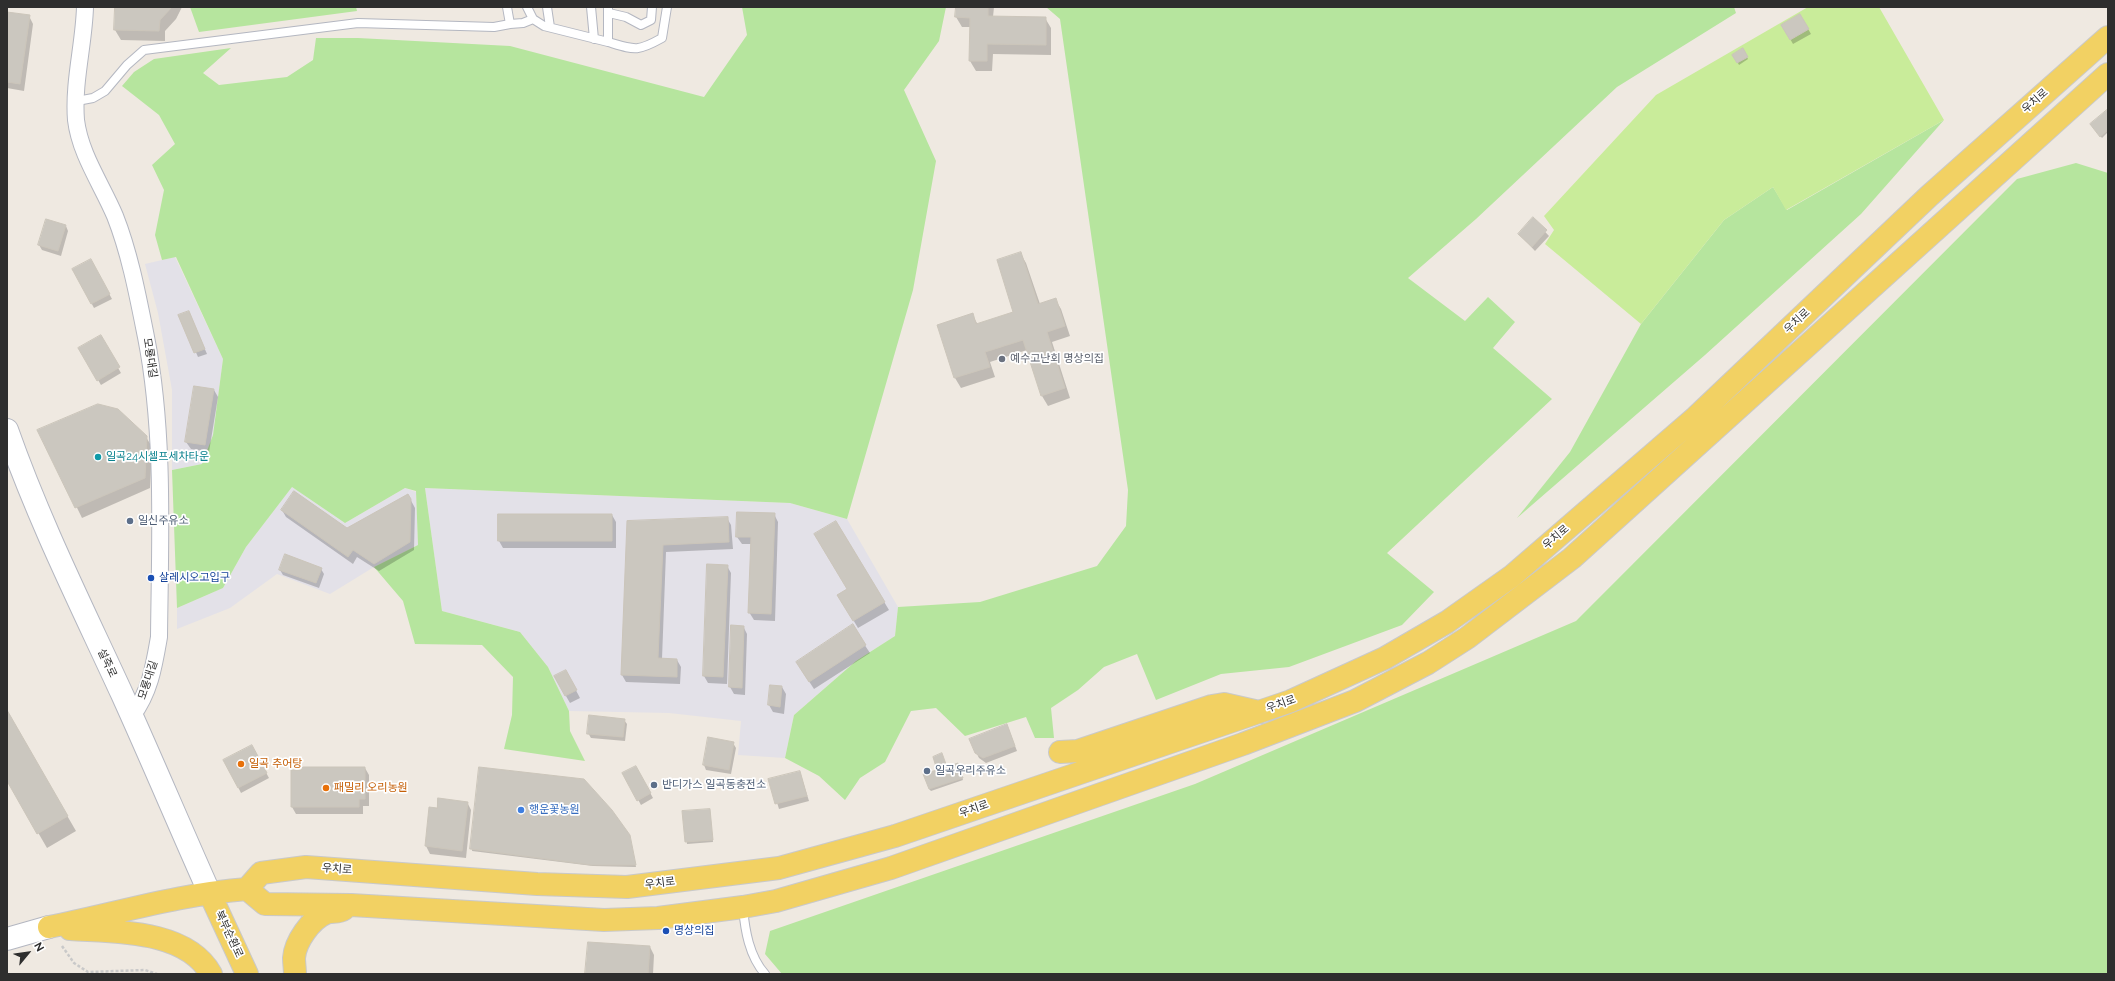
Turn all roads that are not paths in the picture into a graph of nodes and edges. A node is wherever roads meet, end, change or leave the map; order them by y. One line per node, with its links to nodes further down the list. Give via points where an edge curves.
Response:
1 (85, 7): 16 (street, 모룡대길)
2 (507, 7): 10 (lane)
3 (527, 7): 9 (lane)
4 (547, 7): 11 (lane)
5 (591, 7): 13 (lane)
6 (652, 7): 8 (lane, via 651,20 641,25)
7 (667, 7): 14 (lane, via 662,38 643,48 630,49)
8 (608, 10): 14 (lane)
9 (533, 19): 10 (lane); 11 (lane)
10 (510, 24): 16 (lane, via 494,27 358,23 144,50 104,91 93,98)
11 (550, 27): 13 (lane)
12 (2108, 37): 17 (main road, 우치로)
13 (594, 39): 14 (lane)
14 (608, 42)
15 (2108, 74): 18 (main road)
16 (77, 101): 21 (street, 모룡대길, via 76,120 84,149 115,216 138,297 153,374 158,425 160,637 154,670 145,696)
17 (1990, 142): 18 (main road, via 1997,144 2000,150 1996,157 1968,182); 20 (main road, 우치로, via 1696,417 1512,576 1447,622 1385,658 1291,701)
18 (1965, 202): 26 (main road, via 1572,558 1467,638 1428,663 1355,702 1243,744 891,868 776,901)
19 (7, 430): 21 (main road, 설죽로, via 64,568)
20 (1259, 712): 22 (main road, via 1224,704 1212,706 1078,750); 23 (main road, 우치로, via 895,836 779,868 627,887 536,884 306,867 261,873)
21 (132, 716): 24 (main road, 설죽로)
22 (1060, 752)
23 (247, 889): 24 (main road); 25 (main road, via 265,904)
24 (210, 894): 27 (main road, via 142,905); 30 (main road, 북부순환로)
25 (352, 905): 26 (main road, via 604,920 658,918); 31 (main road, via 338,913 327,913 310,924 294,957)
26 (743, 907): 32 (lane, via 746,935)
27 (49, 927): 28 (main road); 29 (main road, via 148,935 165,940 197,958)
28 (7, 939)
29 (210, 974)
30 (247, 974)
31 (296, 974)
32 (765, 974)

